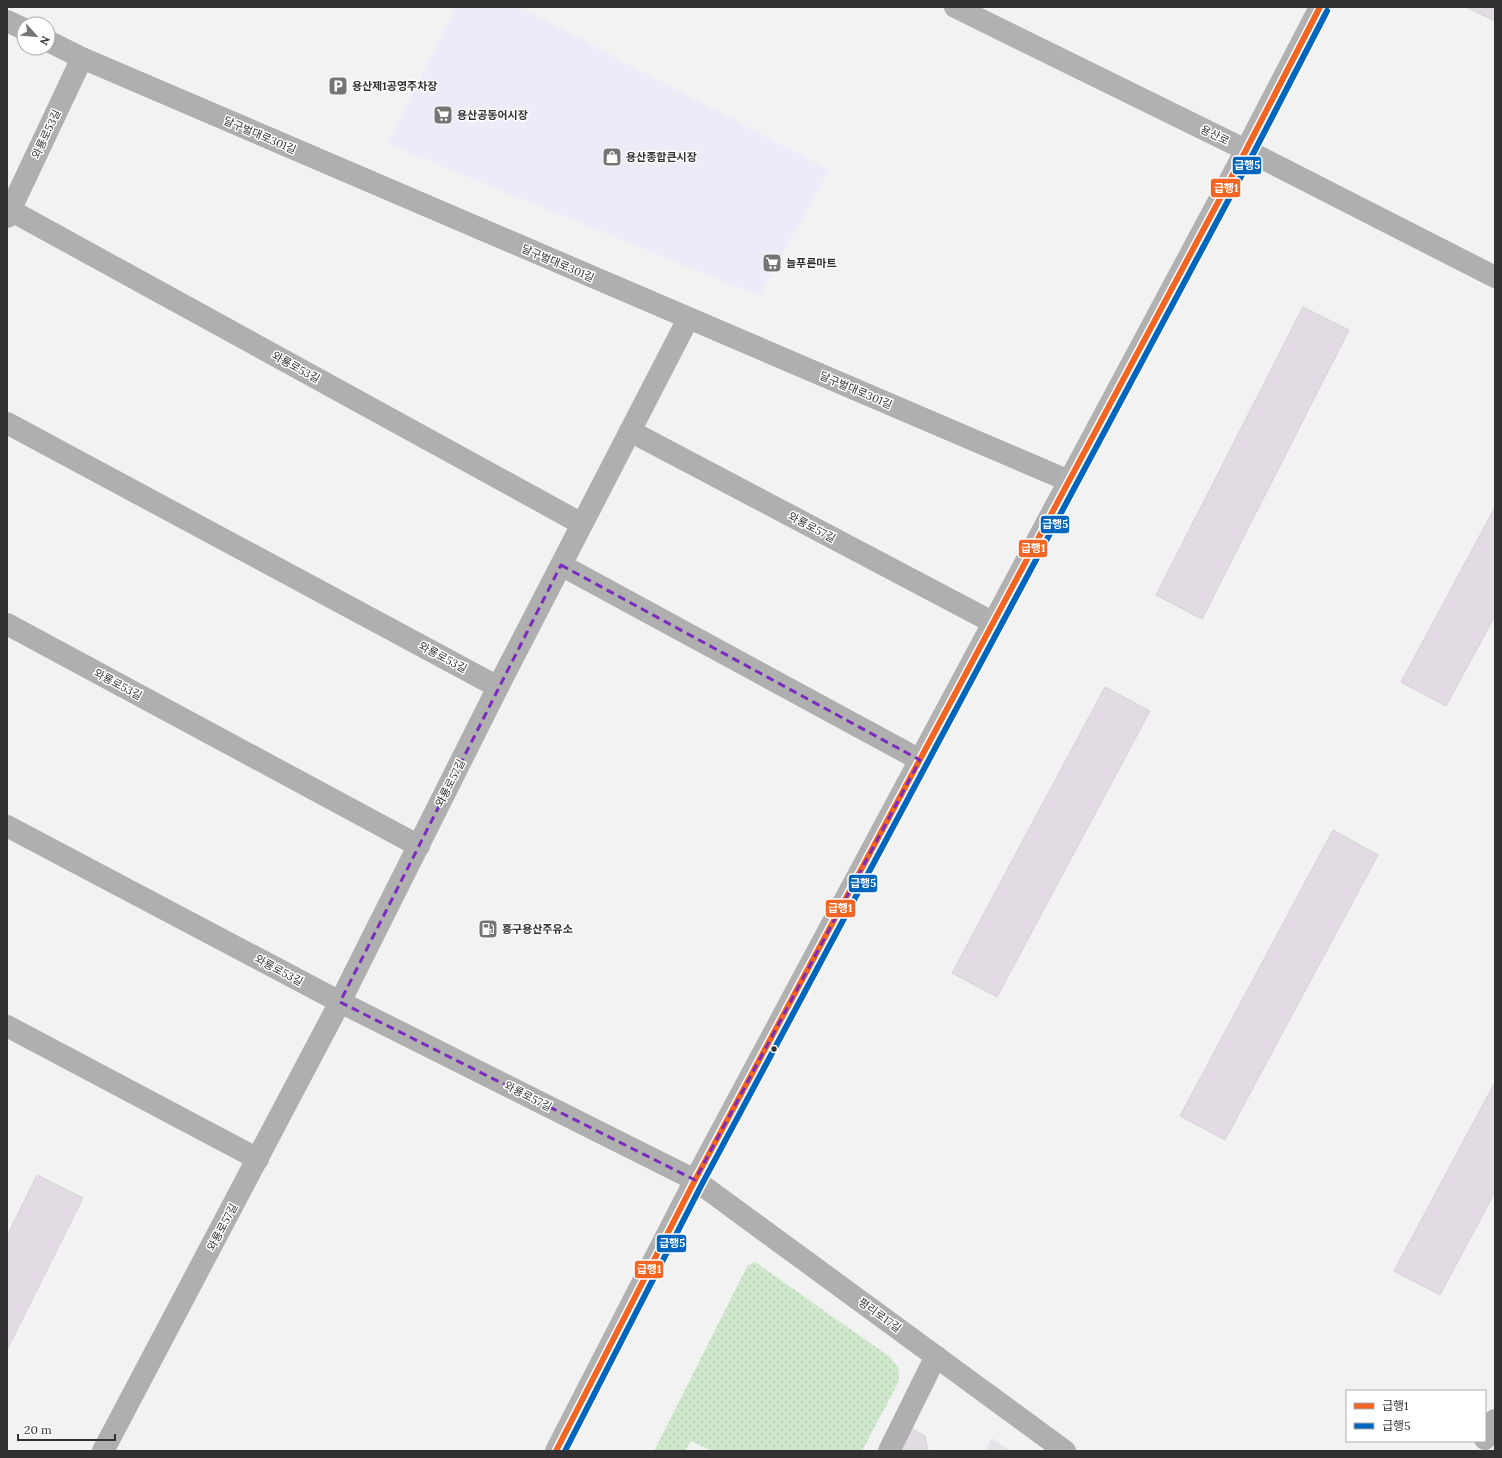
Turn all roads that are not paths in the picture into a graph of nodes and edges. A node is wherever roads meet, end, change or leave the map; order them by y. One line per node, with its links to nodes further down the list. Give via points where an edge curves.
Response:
1 (955, 7): 5 (main road, 용산로)
2 (1320, 7): 5 (main road)
3 (56, 45): 4 (street, 달구벌대로301길)
4 (82, 58): 6 (street, 와룡로53길); 8 (street, 달구벌대로301길)
5 (1246, 150): 7 (street, 용산로); 11 (main road)
6 (9, 214): 12 (street, 와룡로53길)
7 (1495, 277)
8 (688, 319): 10 (street, 와룡로57길); 11 (street, 달구벌대로301길)
9 (7, 423): 16 (street, 와룡로53길)
10 (630, 431): 12 (street, 와룡로57길); 14 (street, 와룡로57길)
11 (1069, 482): 14 (main road)
12 (582, 524): 13 (street, 와룡로57길)
13 (561, 565): 16 (street, 와룡로57길); 17 (street)
14 (994, 623): 17 (main road)
15 (7, 624): 19 (street, 와룡로53길)
16 (498, 687): 19 (street, 와룡로57길)
17 (920, 760): 23 (main road)
18 (7, 826): 20 (street, 와룡로53길)
19 (419, 846): 20 (street, 와룡로57길)
20 (340, 1002): 22 (street, 와룡로57길); 23 (street, 와룡로57길)
21 (7, 1026): 22 (street)
22 (258, 1159): 28 (street, 와룡로57길)
23 (695, 1180): 24 (street, 평리로17길); 29 (main road)
24 (936, 1356): 30 (street); 31 (street, 평리로17길)
25 (1495, 1420): 26 (street)
26 (1486, 1438)
27 (1484, 1442): 32 (street)
28 (102, 1451)
29 (556, 1451)
30 (889, 1451)
31 (1065, 1451)
32 (1479, 1451)

